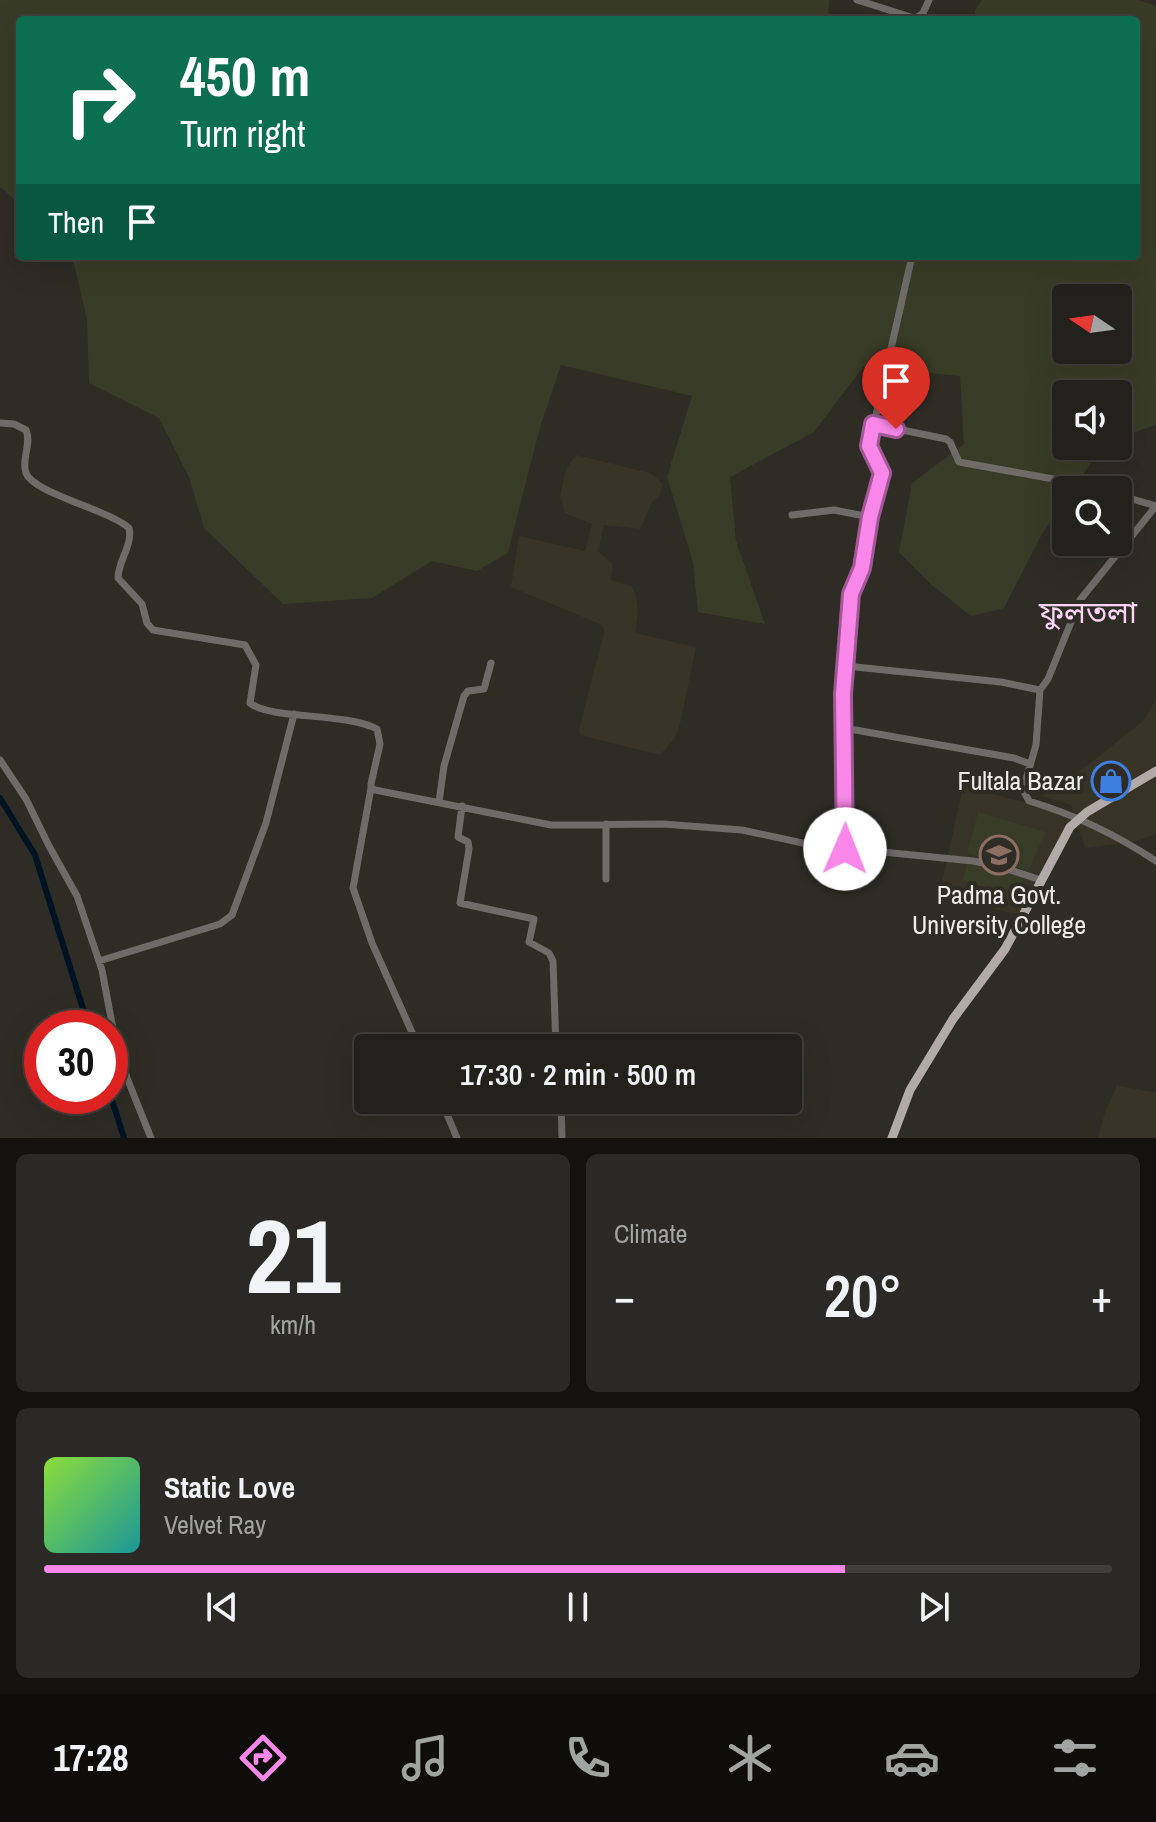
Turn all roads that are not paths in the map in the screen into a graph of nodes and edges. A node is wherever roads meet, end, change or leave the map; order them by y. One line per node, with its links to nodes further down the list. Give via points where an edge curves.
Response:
1 (857, 0): 2 (street)
2 (905, 16)
3 (911, 260): 5 (street)
4 (0, 423): 14 (street, via 26,430 25,469 31,479 129,528 118,578 142,604 153,630 245,645 256,665 250,703)
5 (873, 424): 6 (street, via 946,439 959,462); 10 (street, via 869,446 882,473)
6 (1052, 479)
7 (1132, 499): 8 (street)
8 (1156, 506): 13 (street, via 1080,600)
9 (792, 515): 10 (street, via 834,510)
10 (870, 517): 12 (street, via 862,568 851,594)
11 (491, 663): 20 (street, via 484,689 464,696)
12 (846, 666): 13 (street); 15 (street)
13 (1040, 690): 17 (street)
14 (294, 714): 19 (street, via 377,729 381,738); 28 (street, via 266,823 232,915 220,924)
15 (844, 728): 17 (street); 24 (street)
16 (0, 760): 28 (street, via 77,896)
17 (1030, 764): 22 (street, via 1024,796)
18 (1156, 771): 22 (main road)
19 (371, 788): 20 (street); 29 (street, via 353,888)
20 (439, 802): 21 (street)
21 (462, 806): 23 (street, via 551,825); 30 (street, via 458,837 469,849 460,903 534,919 529,942 553,961)
22 (1079, 818): 25 (street); 27 (main road)
23 (606, 824): 24 (street, via 742,830); 26 (street)
24 (845, 849): 27 (street, via 973,861)
25 (1156, 861)
26 (606, 879)
27 (1041, 880): 36 (main road, via 1005,949 953,1019 910,1090)
28 (99, 961): 33 (street, via 127,1078)
29 (413, 1034)
30 (556, 1034)
31 (447, 1114): 34 (street)
32 (561, 1114): 35 (street)
33 (151, 1138)
34 (457, 1138)
35 (562, 1138)
36 (892, 1138)

